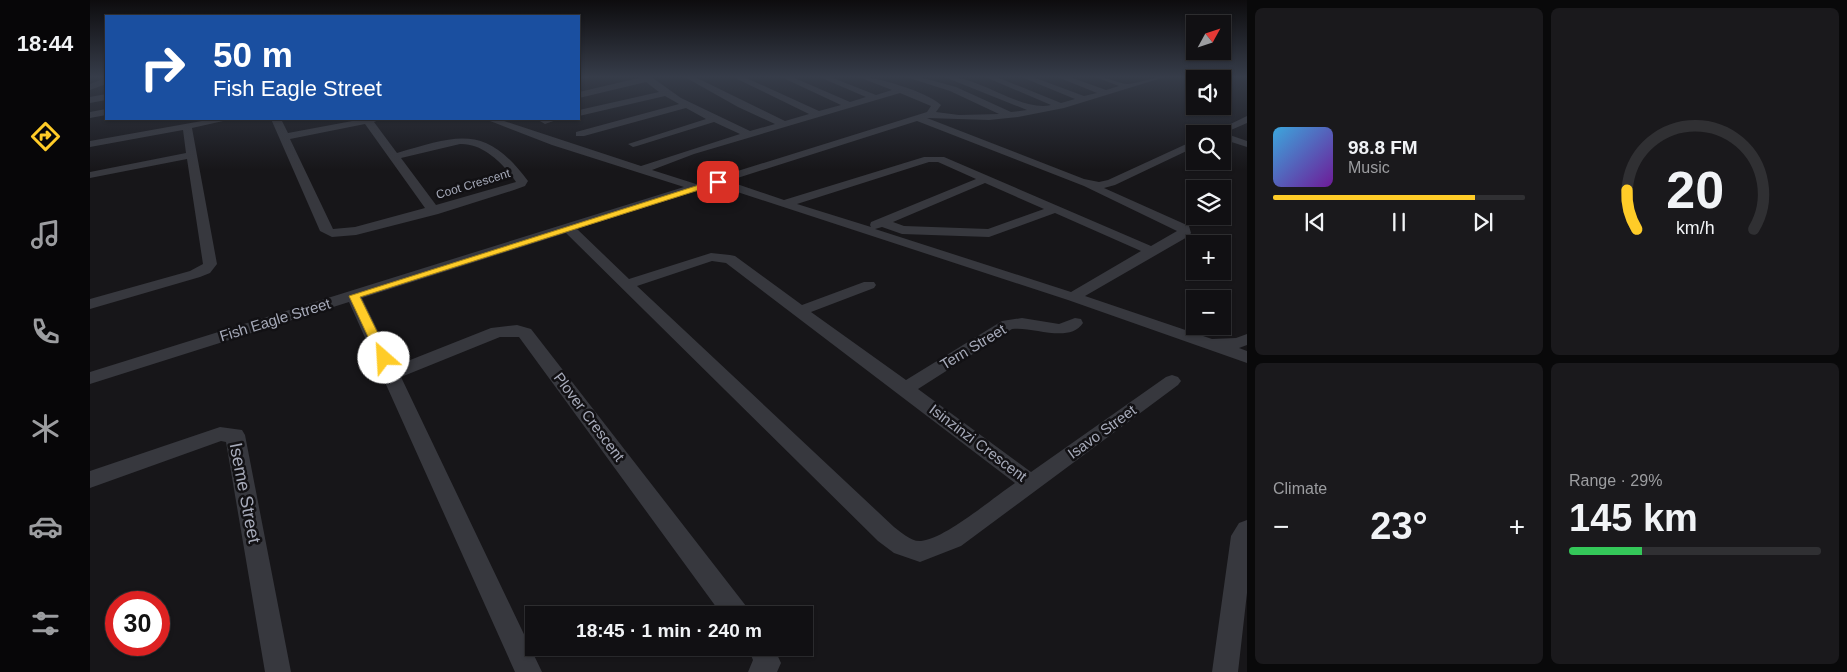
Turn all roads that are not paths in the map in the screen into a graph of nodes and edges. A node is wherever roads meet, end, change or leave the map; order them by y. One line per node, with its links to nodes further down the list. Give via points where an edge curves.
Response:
1 (604, 107): 13 (street)
2 (675, 107): 28 (street)
3 (693, 107): 19 (street)
4 (746, 107): 25 (street)
5 (803, 107): 17 (street)
6 (846, 107): 17 (street)
7 (934, 107): 14 (street)
8 (992, 107): 15 (street)
9 (1029, 107): 11 (street)
10 (1052, 107): 11 (street)
11 (1035, 110): 15 (street)
12 (105, 112): 16 (street)
13 (580, 113)
14 (930, 114): 15 (street, via 959,119); 18 (street, Fish Eagle Street)
15 (1007, 114)
16 (90, 115)
17 (819, 115): 25 (street)
18 (918, 118): 41 (street, Fish Eagle Street); 42 (street)
19 (715, 119): 29 (street); 33 (street)
20 (1247, 119): 27 (street)
21 (221, 120): 26 (street)
22 (276, 120): 30 (street)
23 (372, 120): 30 (street); 37 (street)
24 (493, 120): 38 (street)
25 (785, 125): 29 (street)
26 (187, 126): 32 (street); 36 (street)
27 (1231, 126)
28 (580, 134)
29 (750, 135): 38 (street)
30 (285, 137): 46 (street, via 327,231 343,233)
31 (1231, 139): 34 (street)
32 (90, 144)
33 (633, 144)
34 (1247, 144)
35 (1186, 148): 42 (street, via 1111,183)
36 (192, 155): 39 (street); 55 (street, via 210,264 195,274)
37 (393, 157): 46 (street); 46 (street, Coot Crescent, via 473,141 485,146 522,181 510,188)
38 (641, 170): 43 (street)
39 (90, 175)
40 (987, 178): 44 (street, via 950,162 928,159); 45 (street); 47 (street)
41 (718, 182): 43 (street, Fish Eagle Street); 44 (street)
42 (1081, 182): 50 (street, via 1184,229)
43 (698, 188): 48 (street, Fish Eagle Street)
44 (786, 203): 49 (street)
45 (1055, 208): 47 (street, via 989,233 911,231); 50 (street)
46 (434, 211)
47 (880, 222): 49 (street)
48 (569, 229): 51 (street, Isinzinzi Crescent); 53 (street, Fish Eagle Street)
49 (865, 229): 54 (street)
50 (1152, 251): 54 (street)
51 (627, 284): 56 (street, Isinzinzi Crescent, via 711,257 721,257 730,259); 66 (street, Isinzinzi Crescent, via 902,546 920,552 937,546)
52 (869, 285): 56 (street)
53 (354, 296): 61 (street); 62 (street, Fish Eagle Street)
54 (1073, 297): 59 (street)
55 (90, 304)
56 (802, 310): 64 (street, Isinzinzi Crescent)
57 (1075, 323): 64 (street, Tern Street, via 1061,329 1022,323 1008,325)
58 (1247, 339): 59 (street, via 1231,343)
59 (1208, 342): 60 (street)
60 (1247, 357)
61 (392, 374): 68 (street, Plover Crescent, via 497,332 517,330 525,333); 71 (street)
62 (90, 378)
63 (1172, 381): 66 (street, Isavo Street)
64 (905, 390): 66 (street, Isinzinzi Crescent)
65 (90, 480): 70 (street, Iseme Street, via 220,434 235,435)
66 (1031, 483)
67 (1247, 530): 73 (street, via 1242,536)
68 (730, 606)
69 (765, 656): 72 (street, via 768,663)
70 (278, 672)
71 (529, 672)
72 (761, 672)
73 (1225, 672)

